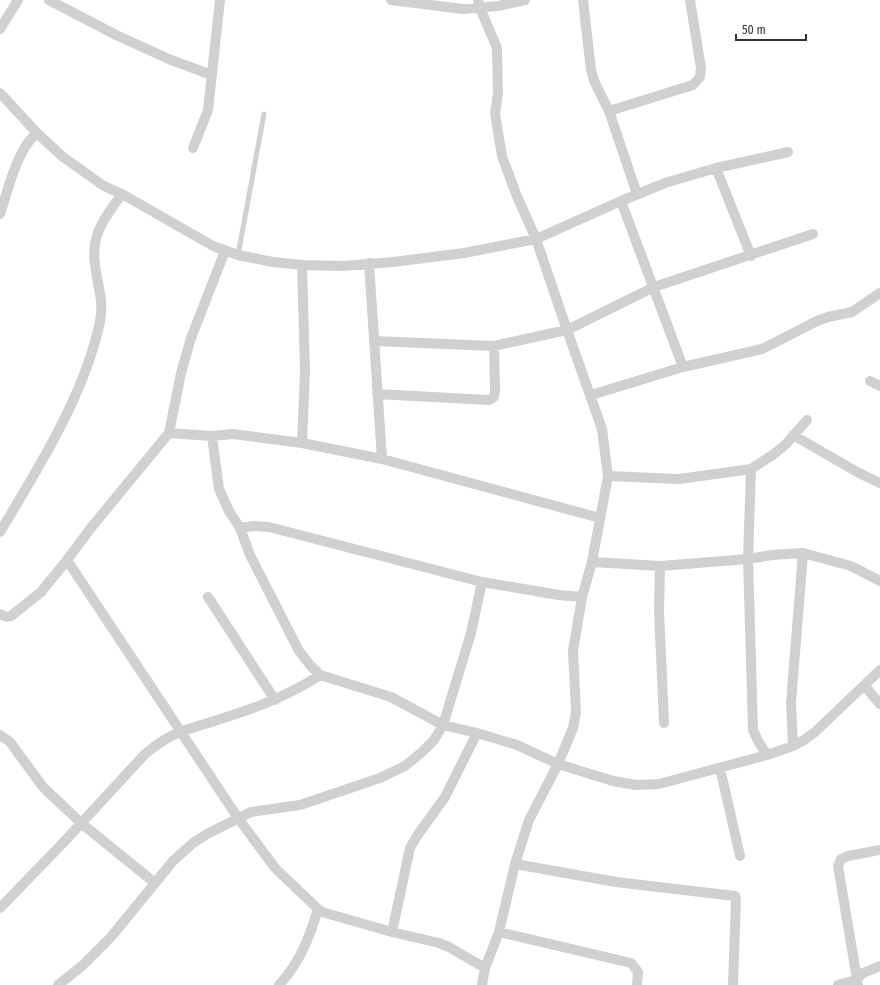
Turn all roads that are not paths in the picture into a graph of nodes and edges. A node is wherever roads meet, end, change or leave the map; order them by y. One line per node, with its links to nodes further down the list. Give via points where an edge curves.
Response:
1 (18, 0): 9 (street)
2 (49, 0): 10 (street, via 116,35)
3 (220, 0): 10 (street)
4 (391, 0): 8 (street, via 463,9)
5 (525, 0): 8 (street, via 498,6)
6 (583, 0): 12 (street, via 591,70)
7 (690, 0): 12 (street, via 701,68 700,77 693,85)
8 (479, 4): 23 (street, via 497,48 498,93 495,114 502,156)
9 (0, 29)
10 (212, 75): 15 (street, via 208,110)
11 (0, 93): 14 (street)
12 (609, 111): 19 (street)
13 (264, 114): 25 (lane)
14 (37, 133): 18 (street, via 86,174); 21 (street, via 26,144 20,157)
15 (193, 148)
16 (788, 152): 17 (street)
17 (716, 168): 19 (street); 26 (street)
18 (122, 194): 24 (street); 50 (street, via 106,216 95,244 95,272 101,301 97,333 88,366 42,460)
19 (637, 194): 20 (street)
20 (621, 201): 23 (street); 29 (street)
21 (0, 214)
22 (813, 234): 26 (street)
23 (536, 239): 27 (street, via 464,253); 31 (street)
24 (225, 251): 25 (street); 40 (street, via 191,338)
25 (238, 254): 28 (street)
26 (751, 256): 29 (street)
27 (369, 263): 28 (street, via 343,266); 32 (street)
28 (302, 265): 43 (street, via 305,371)
29 (654, 287): 31 (street); 34 (street)
30 (880, 292): 34 (street, via 852,312 828,316 762,349)
31 (567, 330): 33 (street); 38 (street)
32 (374, 341): 33 (street); 37 (street)
33 (494, 346): 37 (street, via 495,391 494,397 489,400)
34 (683, 366): 38 (street)
35 (870, 381): 36 (street)
36 (880, 386)
37 (377, 394): 44 (street)
38 (591, 395): 46 (street, via 602,429)
39 (807, 420): 41 (street)
40 (169, 433): 42 (street); 53 (street)
41 (793, 435): 45 (street, via 774,454); 47 (street)
42 (212, 436): 43 (street, via 233,434); 49 (street, via 219,489)
43 (302, 443): 44 (street)
44 (382, 458): 48 (street)
45 (751, 469): 46 (street, via 678,478); 52 (street)
46 (608, 476): 48 (street)
47 (880, 483)
48 (600, 518): 54 (street)
49 (240, 528): 57 (street, via 269,527); 62 (street, via 250,555 300,651)
50 (0, 532)
51 (802, 553): 52 (street); 56 (street, via 851,566); 71 (street, via 791,703)
52 (748, 559): 55 (street); 72 (street, via 753,730)
53 (67, 560): 60 (street, via 41,592 16,613 7,617); 68 (street)
54 (592, 562): 55 (street); 59 (street)
55 (660, 566): 66 (street, via 659,611)
56 (880, 581)
57 (482, 582): 59 (street); 67 (street, via 471,633)
58 (208, 597): 64 (street)
59 (582, 597): 73 (street, via 573,650 576,712 573,728)
60 (0, 614)
61 (880, 670): 63 (street)
62 (320, 675): 64 (street); 67 (street, via 392,697)
63 (864, 685): 65 (street); 71 (street, via 815,732)
64 (275, 700): 68 (street)
65 (880, 704)
66 (664, 723)
67 (443, 725): 69 (street); 75 (street, via 434,740 422,752 392,773 311,802 291,807 257,810)
68 (182, 731): 75 (street); 76 (street, via 167,737 145,754)
69 (477, 733): 73 (street, via 517,745); 83 (street, via 445,797 410,848)
70 (0, 735): 76 (street, via 10,742 44,787)
71 (794, 746): 72 (street)
72 (767, 755): 74 (street)
73 (558, 764): 74 (street, via 613,781 636,784 659,784); 79 (street, via 529,820)
74 (720, 768): 78 (street)
75 (238, 818): 80 (street, via 193,843 173,861); 82 (street, via 275,868)
76 (81, 823): 80 (street); 81 (street)
77 (880, 850): 87 (street, via 848,856 841,859 838,866)
78 (740, 856)
79 (516, 864): 84 (street); 92 (street, via 616,882 735,896)
80 (155, 883): 88 (street, via 111,937 82,966)
81 (0, 908)
82 (318, 909): 83 (street); 89 (street, via 301,956)
83 (392, 932): 86 (street, via 439,943)
84 (499, 932): 86 (street); 91 (street, via 631,963 638,972)
85 (880, 966): 87 (street, via 863,974)
86 (485, 968): 90 (street)
87 (857, 982): 93 (street)
88 (58, 985)
89 (279, 985)
90 (482, 985)
91 (637, 985)
92 (733, 985)
93 (838, 985)

